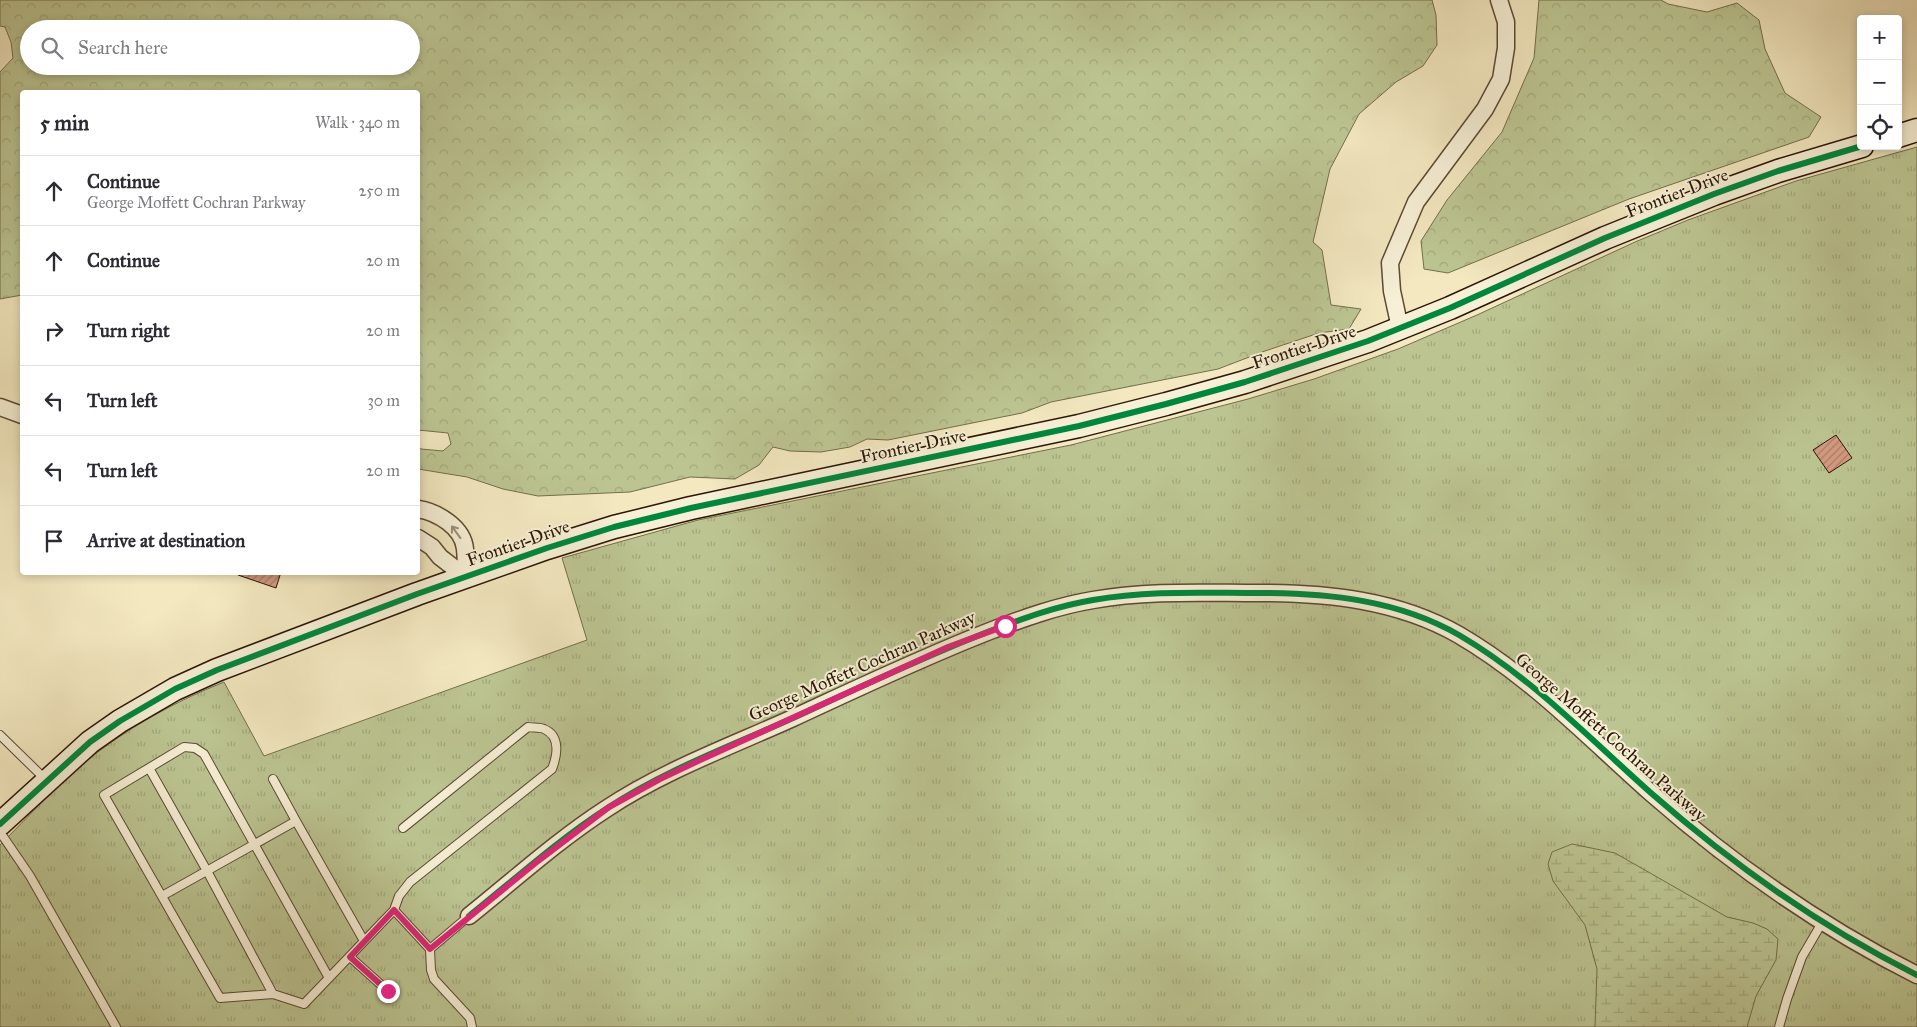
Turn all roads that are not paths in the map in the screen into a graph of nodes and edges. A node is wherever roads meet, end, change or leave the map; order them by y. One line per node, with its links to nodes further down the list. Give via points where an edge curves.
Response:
1 (1499, 0): 5 (street, via 1506,22 1501,78 1485,109 1416,202 1390,263)
2 (1917, 130): 3 (street)
3 (1902, 135)
4 (1857, 148): 5 (street, Frontier Drive, via 1683,206)
5 (1400, 328): 10 (street, Frontier Drive, via 1325,356 1166,404 1079,426 614,527)
6 (0, 407): 7 (street)
7 (20, 414)
8 (420, 509): 10 (street, one-way to 8, via 465,547 460,535 437,514)
9 (420, 539): 10 (street)
10 (466, 577): 14 (street, Frontier Drive, via 225,666 175,689 105,732)
11 (0, 735): 14 (lane)
12 (149, 768): 19 (lane, via 184,747 195,748 204,754); 20 (lane); 21 (lane, via 104,795)
13 (273, 779): 15 (lane)
14 (47, 780): 16 (street, Frontier Drive)
15 (296, 820): 19 (lane); 25 (lane)
16 (0, 824)
17 (403, 828): 22 (lane, via 528,727 544,729 554,738 558,753 552,769 410,882 399,896)
18 (0, 832): 32 (lane, via 30,876)
19 (254, 845): 20 (lane); 29 (lane)
20 (207, 871): 21 (lane); 31 (lane)
21 (162, 896): 31 (lane, via 220,998)
22 (394, 910): 25 (lane); 26 (lane)
23 (469, 916): 24 (street, George Moffett Cochran Parkway, via 609,807 675,772 948,647 1043,612 1090,600 1218,592 1352,599 1392,607 1442,626 1487,652 1527,681 1682,819 1764,883); 26 (lane)
24 (1823, 921): 28 (street, George Moffett Cochran Parkway); 34 (lane, via 1802,957)
25 (364, 941): 27 (lane)
26 (430, 949): 33 (lane, via 434,979 470,1018)
27 (350, 957): 29 (lane); 30 (lane)
28 (1917, 976)
29 (329, 978): 31 (lane, via 304,1004)
30 (388, 991)
31 (273, 994)
32 (116, 1027)
33 (472, 1027)
34 (1780, 1027)

